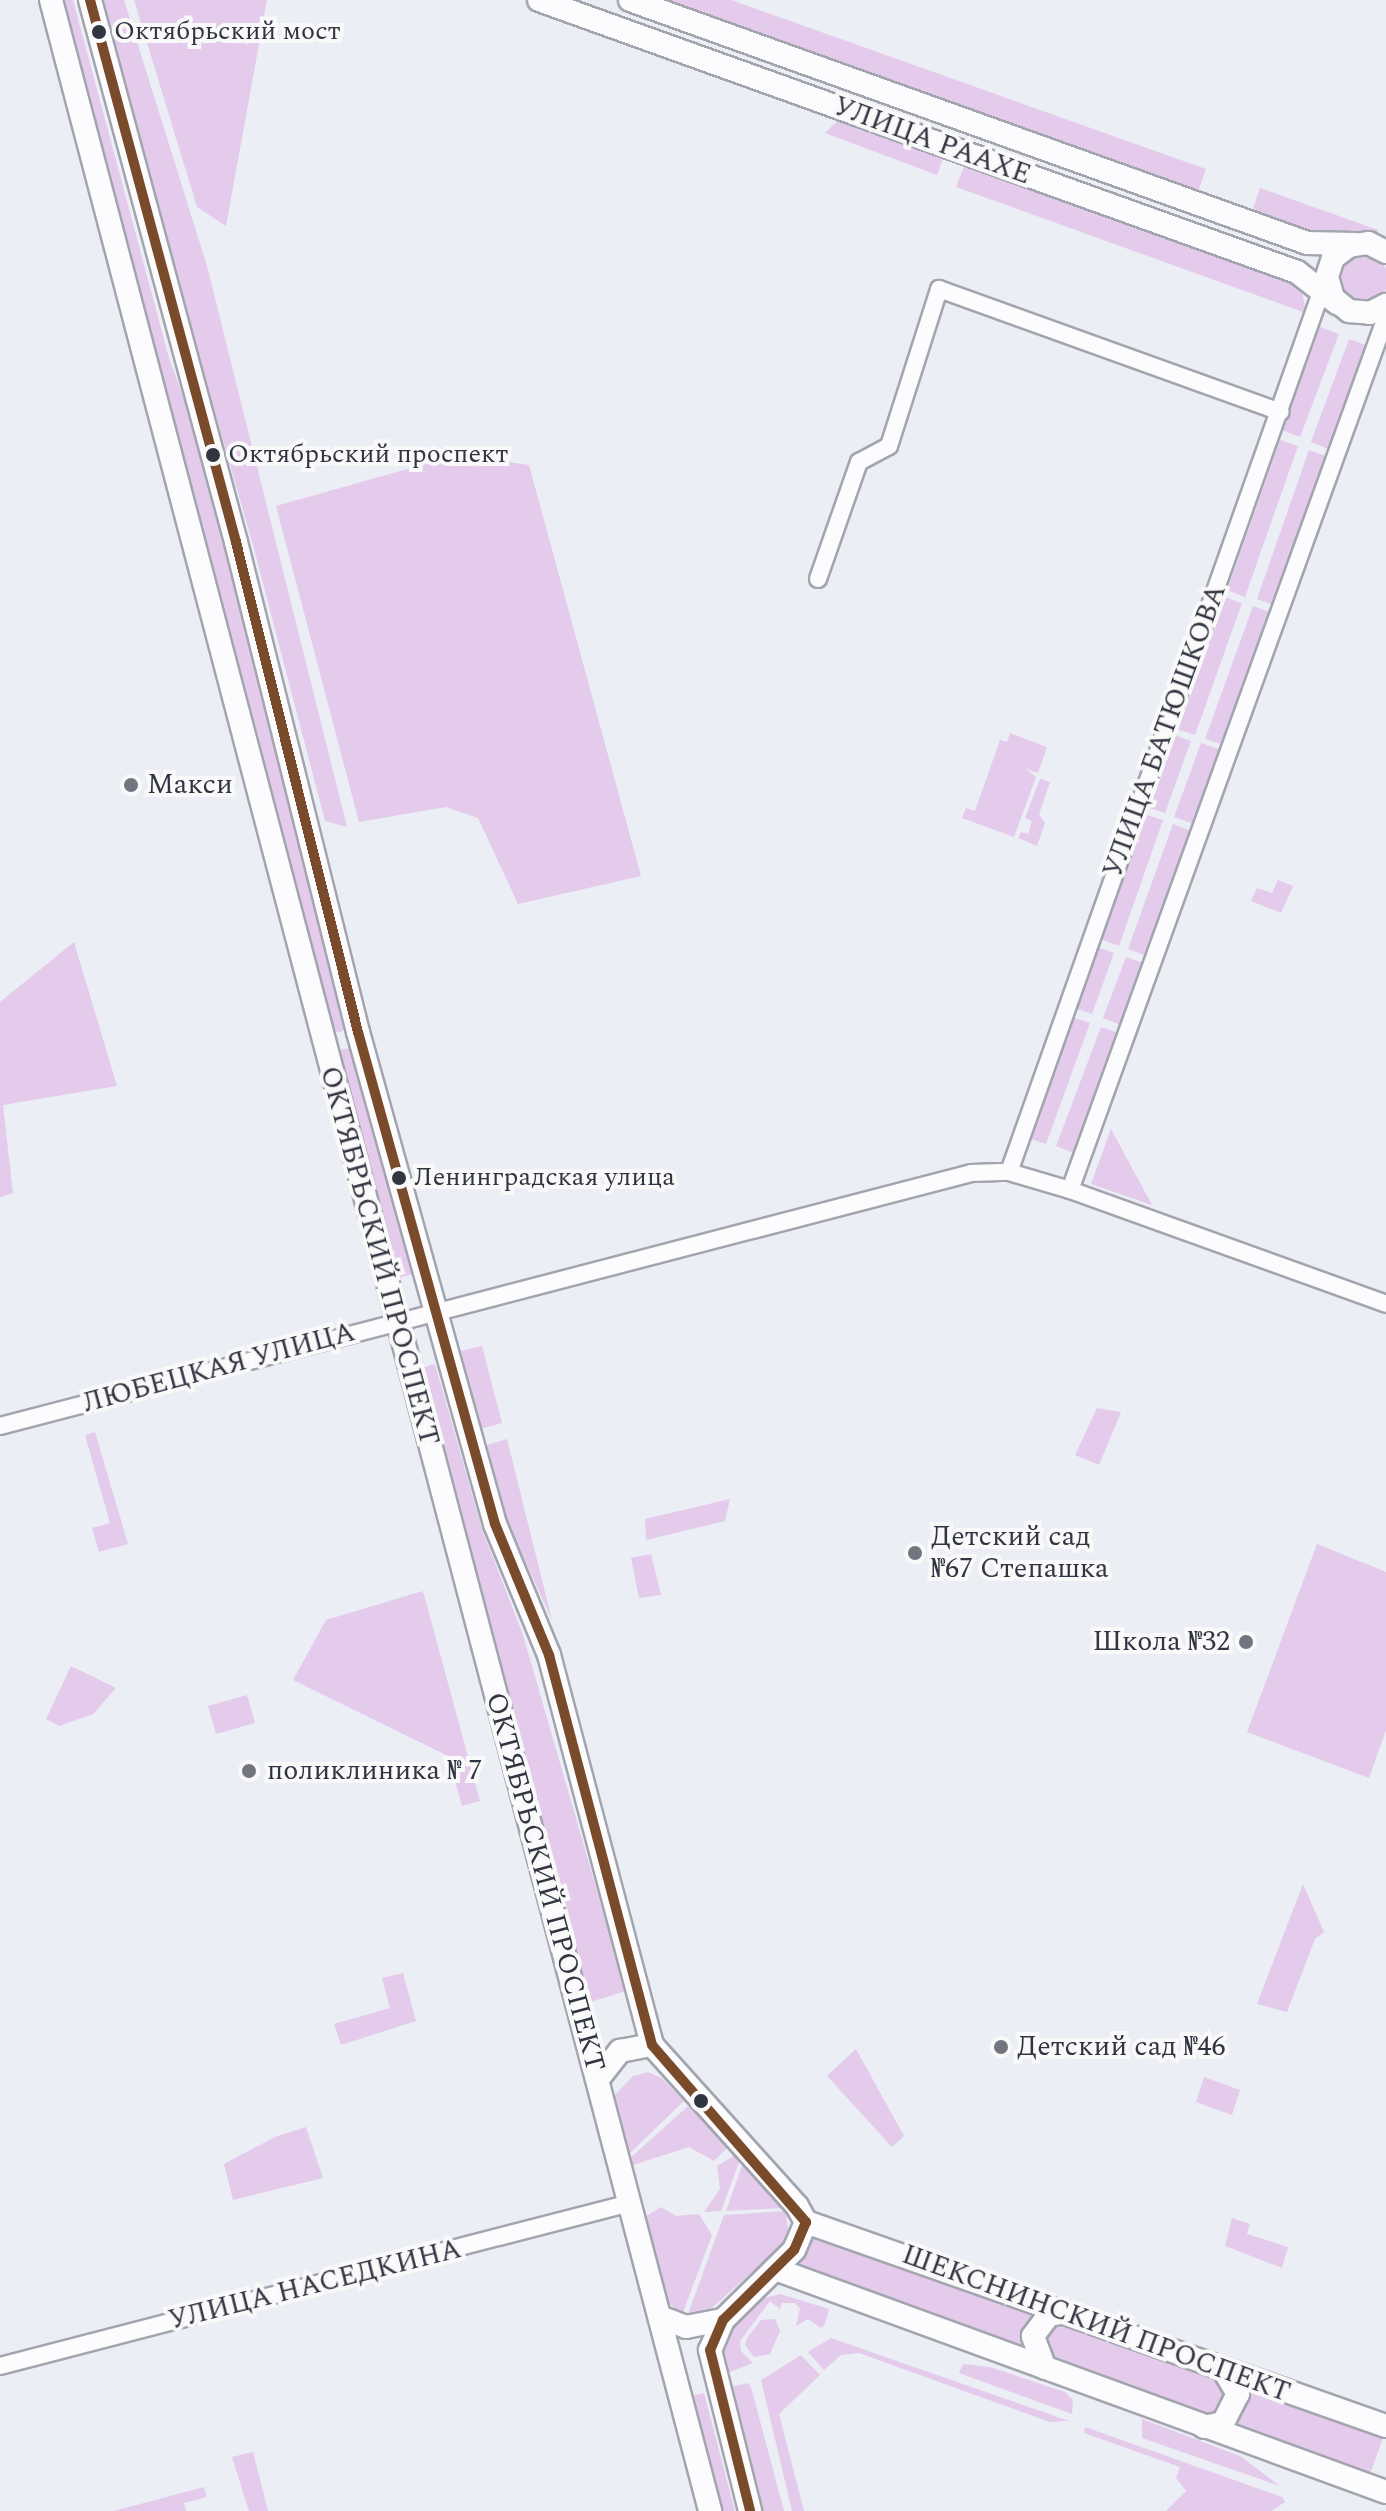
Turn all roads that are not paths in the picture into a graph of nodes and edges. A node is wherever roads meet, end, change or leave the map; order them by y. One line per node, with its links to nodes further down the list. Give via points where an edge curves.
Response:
1 (51, 0): 13 (main road, ОКТЯБРЬСКИЙ ПРОСПЕКТ)
2 (90, 0): 6 (main road, ОКТЯБРЬСКИЙ ПРОСПЕКТ)
3 (100, 0): 6 (main road, via 114,50)
4 (539, 0): 8 (main road, УЛИЦА РААХЕ, via 1297,272)
5 (630, 0): 7 (main road, УЛИЦА РААХЕ, via 1307,243)
6 (108, 68): 12 (main road, ОКТЯБРЬСКИЙ ПРОСПЕКТ, via 236,542)
7 (1374, 245): 8 (main road, via 1338,253)
8 (1329, 288): 9 (main road, УЛИЦА РААХЕ, via 1349,311); 10 (street, УЛИЦА БАТЮШКОВА)
9 (1382, 312): 15 (street)
10 (1280, 412): 11 (street, via 939,289 889,446 859,462); 14 (street, УЛИЦА БАТЮШКОВА)
11 (818, 579)
12 (358, 1032): 13 (main road, via 333,1044); 17 (main road, ОКТЯБРЬСКИЙ ПРОСПЕКТ)
13 (323, 1038): 18 (main road, ОКТЯБРЬСКИЙ ПРОСПЕКТ)
14 (1009, 1172): 15 (street); 17 (street, via 971,1173 840,1203)
15 (1070, 1190): 16 (street)
16 (1386, 1304)
17 (437, 1311): 18 (street, ЛЮБЕЦКАЯ УЛИЦА); 20 (main road, ОКТЯБРЬСКИЙ ПРОСПЕКТ, via 495,1524 549,1655)
18 (395, 1322): 19 (street, ЛЮБЕЦКАЯ УЛИЦА); 21 (main road, ОКТЯБРЬСКИЙ ПРОСПЕКТ)
19 (0, 1426)
20 (652, 2045): 21 (main road, via 620,2051); 23 (main road, ОКТЯБРЬСКИЙ ПРОСПЕКТ)
21 (598, 2079): 22 (main road, ОКТЯБРЬСКИЙ ПРОСПЕКТ)
22 (630, 2203): 26 (main road, ОКТЯБРЬСКИЙ ПРОСПЕКТ); 28 (street, УЛИЦА НАСЕДКИНА)
23 (806, 2222): 24 (main road, via 794,2250); 25 (main road, ШЕКСНИНСКИЙ ПРОСПЕКТ)
24 (775, 2269): 27 (main road); 29 (main road)
25 (1066, 2312): 29 (main road, via 1049,2315 1033,2336); 30 (main road, ШЕКСНИНСКИЙ ПРОСПЕКТ)
26 (660, 2317): 27 (main road, via 686,2327); 34 (main road, ОКТЯБРЬСКИЙ ПРОСПЕКТ)
27 (723, 2320): 35 (main road, via 710,2350)
28 (0, 2366)
29 (1045, 2368): 32 (main road)
30 (1223, 2369): 31 (main road, ШЕКСНИНСКИЙ ПРОСПЕКТ); 32 (main road, via 1238,2394 1223,2423)
31 (1386, 2426)
32 (1204, 2427): 33 (main road)
33 (1386, 2492)
34 (710, 2511)
35 (750, 2511)

